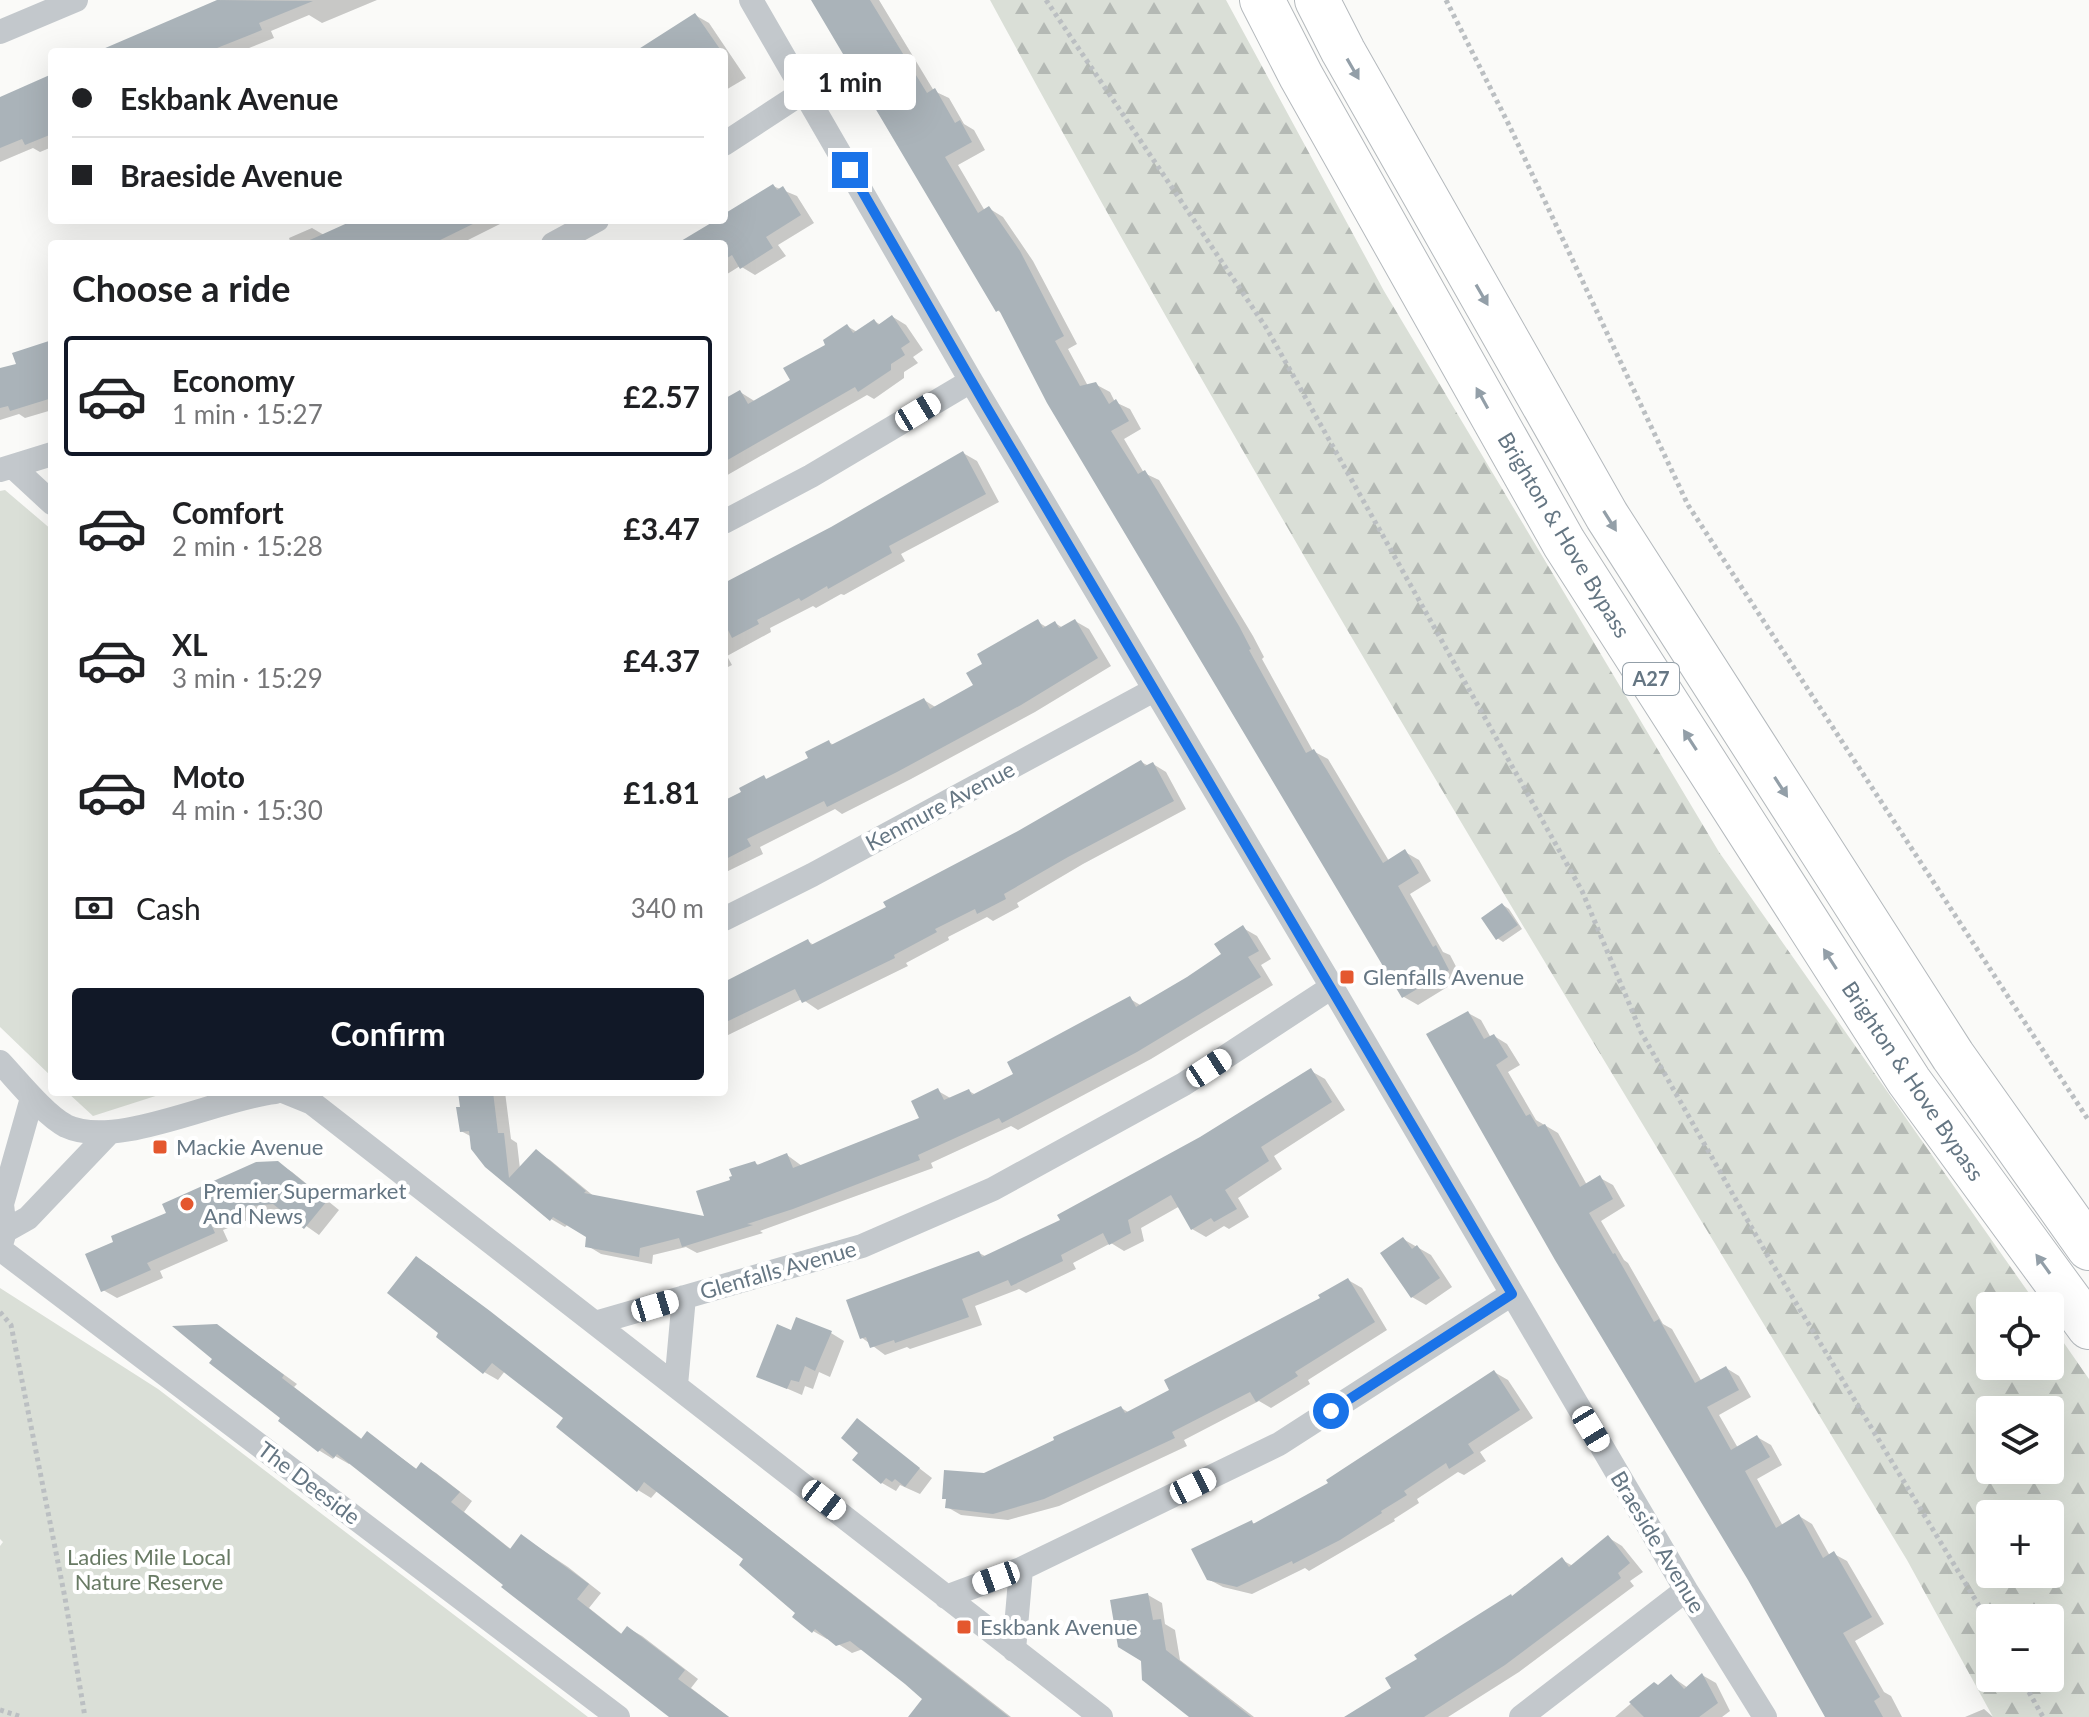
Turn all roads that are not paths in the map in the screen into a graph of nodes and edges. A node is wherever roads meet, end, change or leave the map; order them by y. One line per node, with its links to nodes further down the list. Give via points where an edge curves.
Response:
1 (76, 0): 5 (street)
2 (751, 0): 6 (street, Braeside Avenue)
3 (1262, 0): 28 (highway, Brighton & Hove Bypass / A27, one-way to 3, via 1909,1081 1564,543)
4 (1317, 0): 24 (highway, A27, one-way to 24, via 1607,516 1953,1056)
5 (0, 32)
6 (805, 91): 7 (street); 10 (street, Braeside Avenue)
7 (728, 141)
8 (590, 224): 9 (street)
9 (560, 240)
10 (971, 381): 14 (street); 15 (street, Braeside Avenue)
11 (48, 455): 12 (street)
12 (7, 468): 13 (street)
13 (48, 500)
14 (728, 520)
15 (1154, 690): 16 (street, Kenmure Avenue); 17 (street, Braeside Avenue)
16 (728, 917)
17 (1332, 987): 25 (street, Braeside Avenue); 26 (street, Glenfalls Avenue, via 1184,1084 993,1189 862,1246)
18 (0, 1062): 20 (street)
19 (243, 1096): 22 (street)
20 (32, 1098): 22 (street, via 67,1126); 23 (street, via 2,1204)
21 (319, 1098): 27 (street)
22 (108, 1134): 23 (street)
23 (2, 1243): 34 (street, The Deeside)
24 (2089, 1248)
25 (1512, 1294): 30 (street, via 1279,1444); 31 (street, Braeside Avenue)
26 (684, 1297): 27 (street, Glenfalls Avenue); 29 (street, Glenfalls Avenue)
27 (595, 1323): 29 (street)
28 (2089, 1327)
29 (676, 1385): 32 (street)
30 (1021, 1569): 32 (street); 33 (street)
31 (1686, 1590): 36 (street); 37 (street, Braeside Avenue)
32 (946, 1597): 33 (street)
33 (1014, 1650): 35 (street)
34 (618, 1717)
35 (1101, 1717)
36 (1521, 1717)
37 (1765, 1717)

